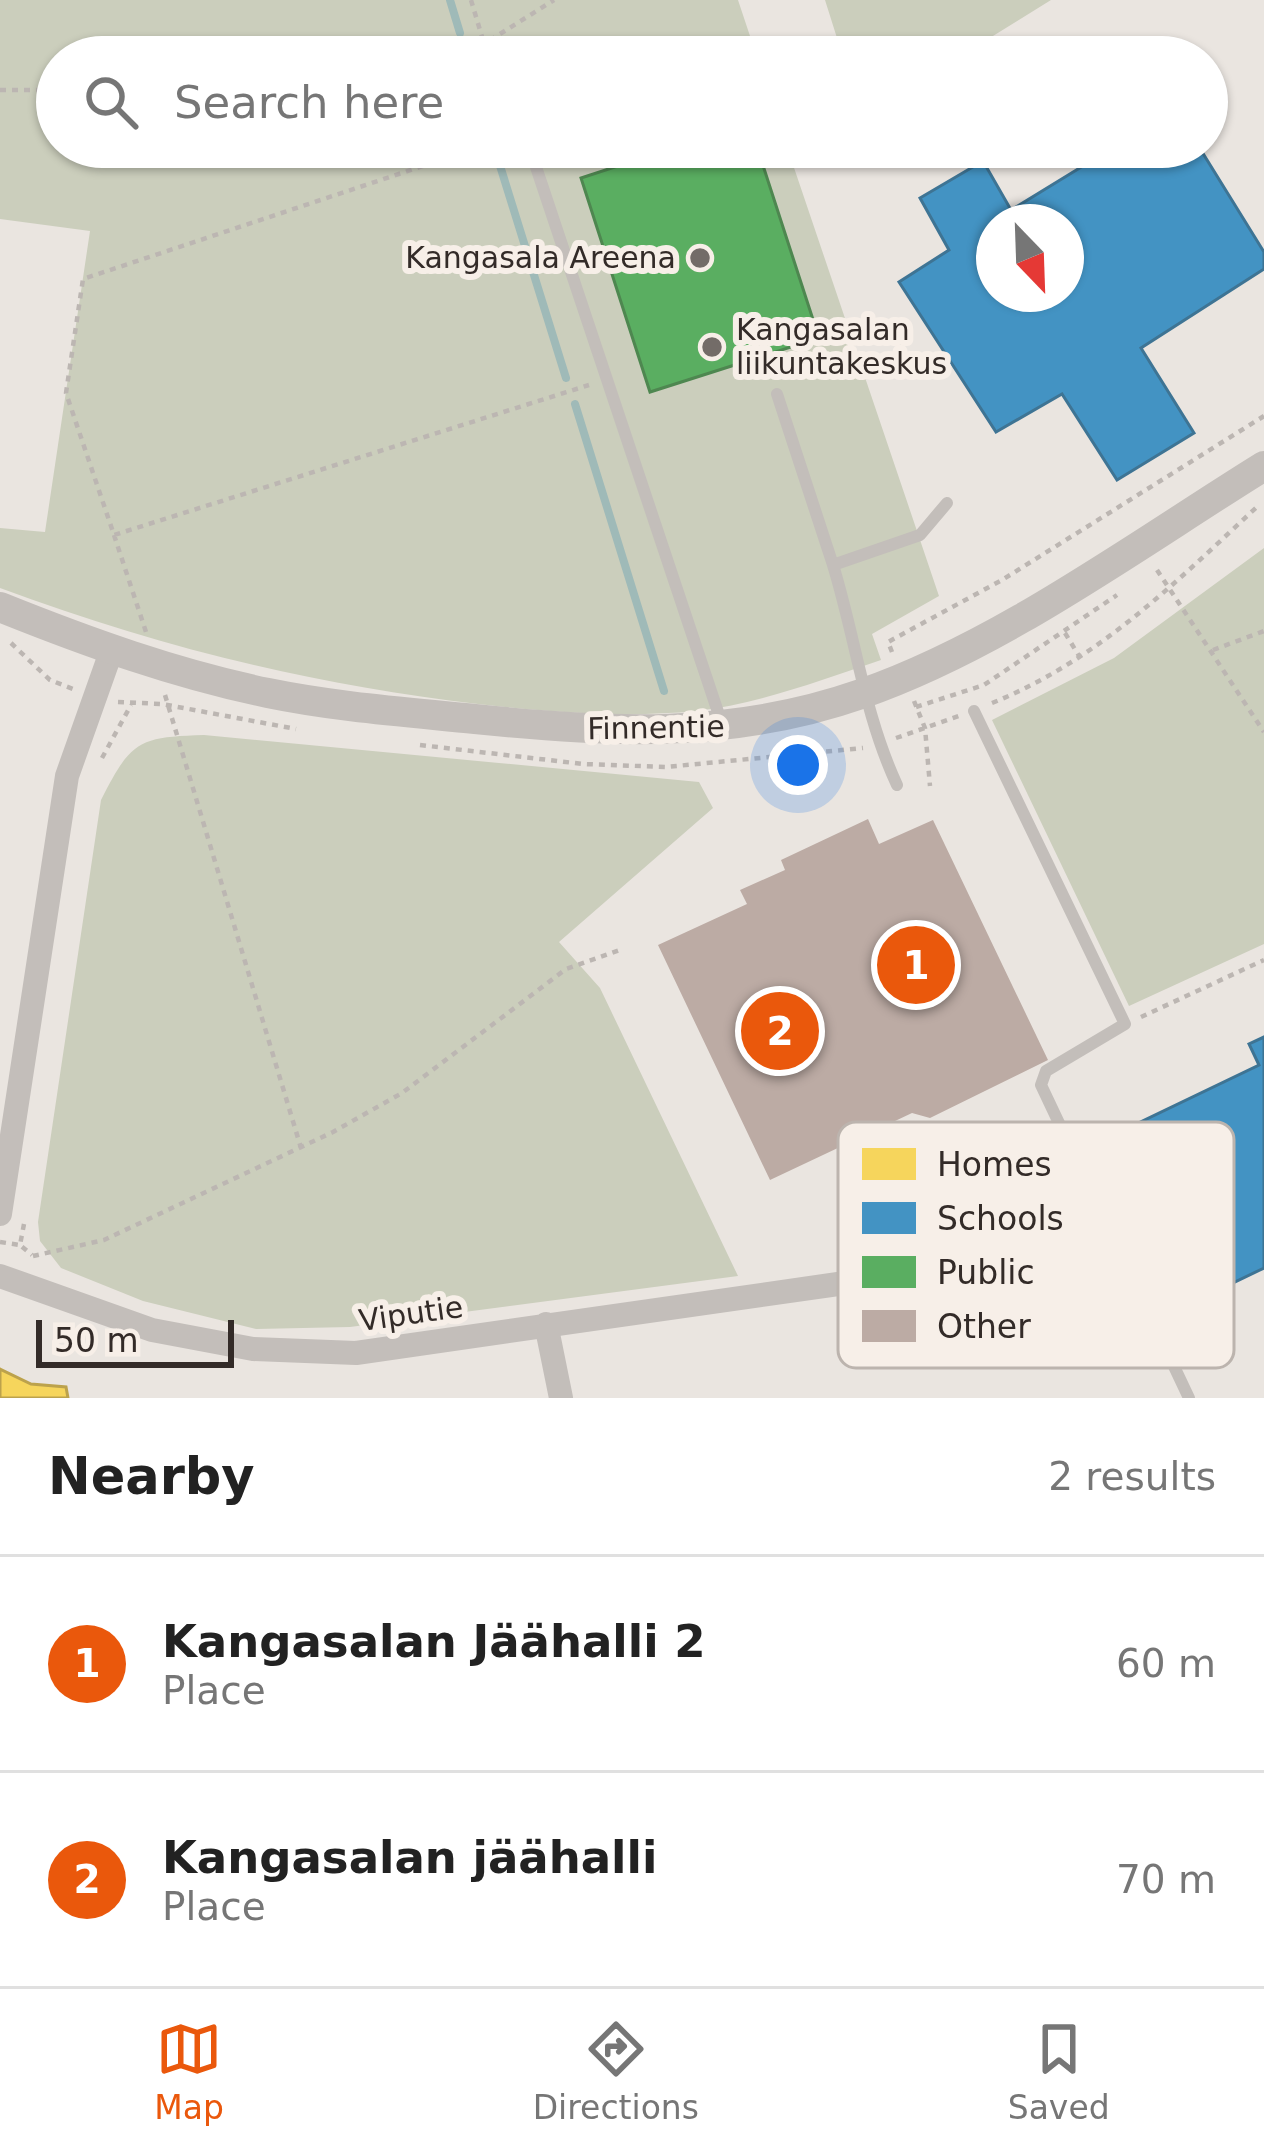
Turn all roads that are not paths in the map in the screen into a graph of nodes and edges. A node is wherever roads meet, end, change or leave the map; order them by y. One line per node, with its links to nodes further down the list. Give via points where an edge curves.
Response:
1 (536, 168): 10 (lane)
2 (777, 394): 5 (lane)
3 (1264, 466): 8 (street, Finnentie, via 1059,593)
4 (947, 503): 5 (lane, via 920,535)
5 (833, 566): 8 (lane, via 860,654)
6 (0, 607): 7 (street, Finnentie)
7 (111, 652): 10 (street, Finnentie, via 267,693 389,710 594,732); 13 (street, via 59,815)
8 (861, 694): 10 (street, Finnentie); 11 (lane)
9 (974, 711): 12 (lane, via 1125,1024 1046,1071 1041,1085)
10 (723, 728)
11 (897, 785)
12 (1058, 1122)
13 (0, 1214)
14 (0, 1276): 16 (street, Viputie, via 152,1330 253,1349 356,1353)
15 (838, 1276): 16 (street, Viputie)
16 (546, 1324): 18 (street)
17 (1175, 1368): 19 (lane)
18 (561, 1398)
19 (1189, 1398)

